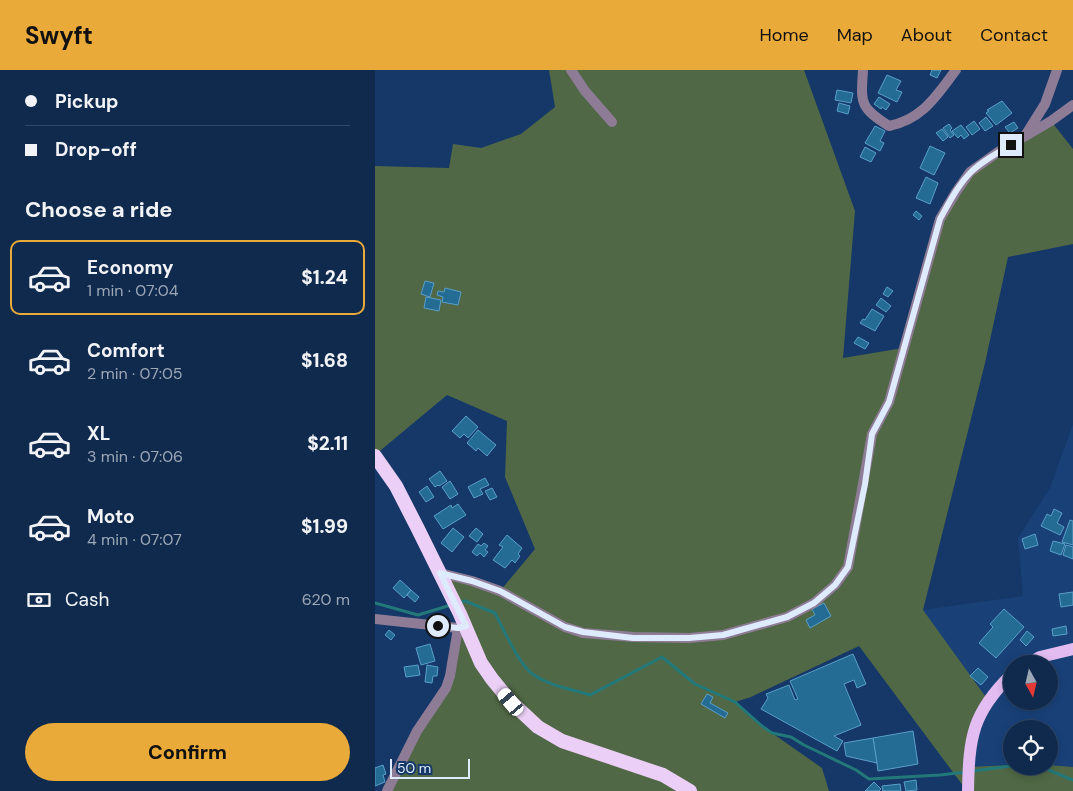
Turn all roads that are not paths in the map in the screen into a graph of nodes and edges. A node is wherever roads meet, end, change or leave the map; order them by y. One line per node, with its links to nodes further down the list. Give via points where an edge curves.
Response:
1 (571, 70): 6 (street)
2 (863, 70): 3 (street, via 862,100 866,108 889,126 921,113)
3 (956, 70)
4 (1057, 70): 7 (street, via 1045,104)
5 (1073, 105): 7 (street)
6 (612, 122)
7 (1023, 139): 9 (street, via 970,172 940,219 889,402 872,434 848,567 835,585 814,603 787,617 723,635 633,638 565,627 500,591)
8 (375, 456): 9 (highway, via 395,486)
9 (440, 573): 11 (highway)
10 (375, 619): 11 (street)
11 (461, 623): 15 (street, via 446,688 417,731); 16 (highway, via 492,679 537,727 584,750 663,775)
12 (1073, 650): 13 (main road)
13 (1049, 655)
14 (1003, 683): 17 (main road, via 977,720 970,745)
15 (387, 791)
16 (690, 791)
17 (968, 791)

